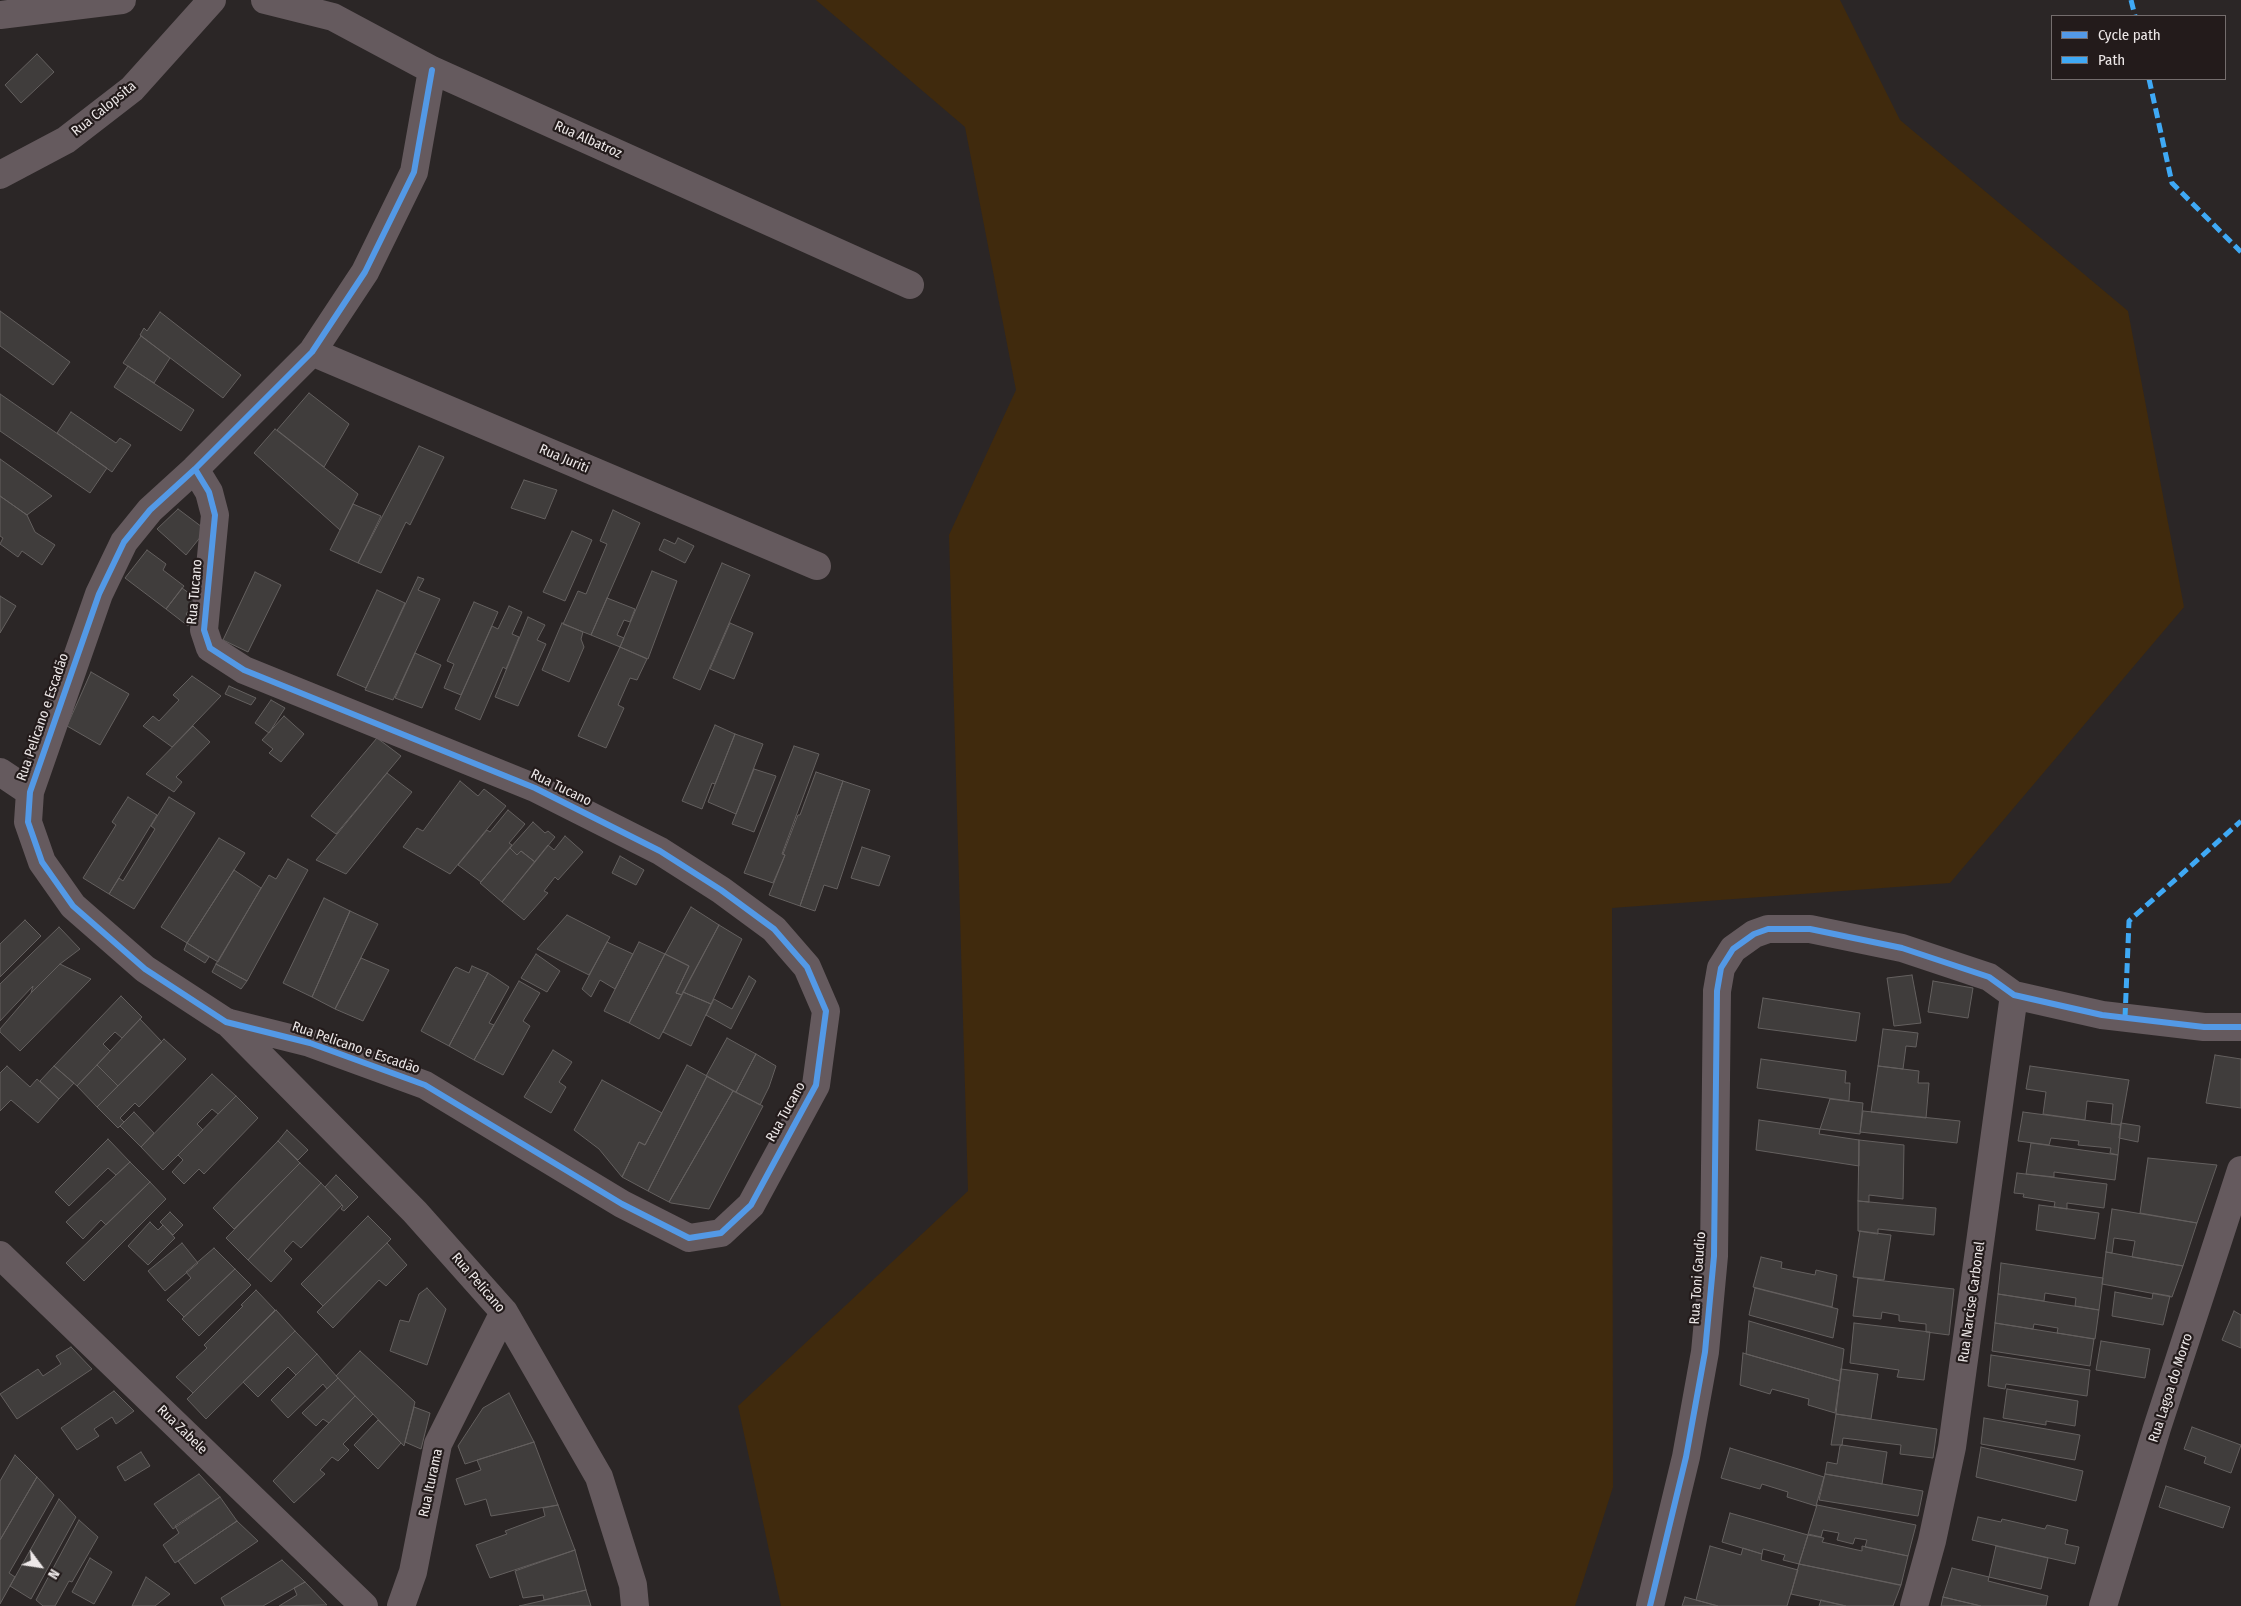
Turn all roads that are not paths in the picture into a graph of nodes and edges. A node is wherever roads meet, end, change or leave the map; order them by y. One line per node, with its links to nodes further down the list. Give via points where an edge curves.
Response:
1 (122, 0): 4 (street)
2 (212, 0): 6 (street, Rua Calopsita, via 132,89 66,140)
3 (265, 0): 5 (street, Rua Albatroz, via 332,17)
4 (0, 15)
5 (432, 70): 7 (street, Rua Albatroz); 8 (street, Rua Pelicano e Escadão, via 414,172 366,272)
6 (0, 175)
7 (910, 285)
8 (312, 352): 9 (street, Rua Pelicano e Escadão); 10 (street, Rua Juriti)
9 (195, 469): 12 (street, Rua Pelicano e Escadão, via 150,510 124,542 99,594); 17 (street, Rua Tucano, via 209,492 215,515 204,630 210,648 244,670 535,788 660,851 774,929 807,967 826,1011 816,1085)
10 (817, 566)
11 (0, 772): 12 (street)
12 (30, 792): 14 (street, Rua Pelicano e Escadão, via 28,822 42,862 73,906 145,969)
13 (2014, 995): 15 (street, via 2102,1015 2204,1027); 23 (street, Rua Toni Gaudio, via 1989,977 1946,961 1902,948 1810,929 1768,929 1732,949 1721,968 1717,991 1714,1256 1705,1352 1686,1457); 24 (street, Rua Narcise Carbonel, via 1952,1446)
14 (226, 1022): 17 (street, Rua Pelicano e Escadão, via 310,1043 425,1085 622,1204 688,1238 721,1233); 19 (street, Rua Pelicano, via 415,1212)
15 (2241, 1027)
16 (2241, 1170): 25 (street, Rua Lagoa do Morro)
17 (752, 1205)
18 (0, 1255): 20 (street, Rua Zabele)
19 (504, 1312): 21 (street, Rua Iturama, via 438,1444 413,1572); 22 (street, Rua Pelicano, via 599,1477 633,1585)
20 (364, 1606)
21 (401, 1606)
22 (635, 1606)
23 (1650, 1606)
24 (1914, 1606)
25 (2103, 1606)

